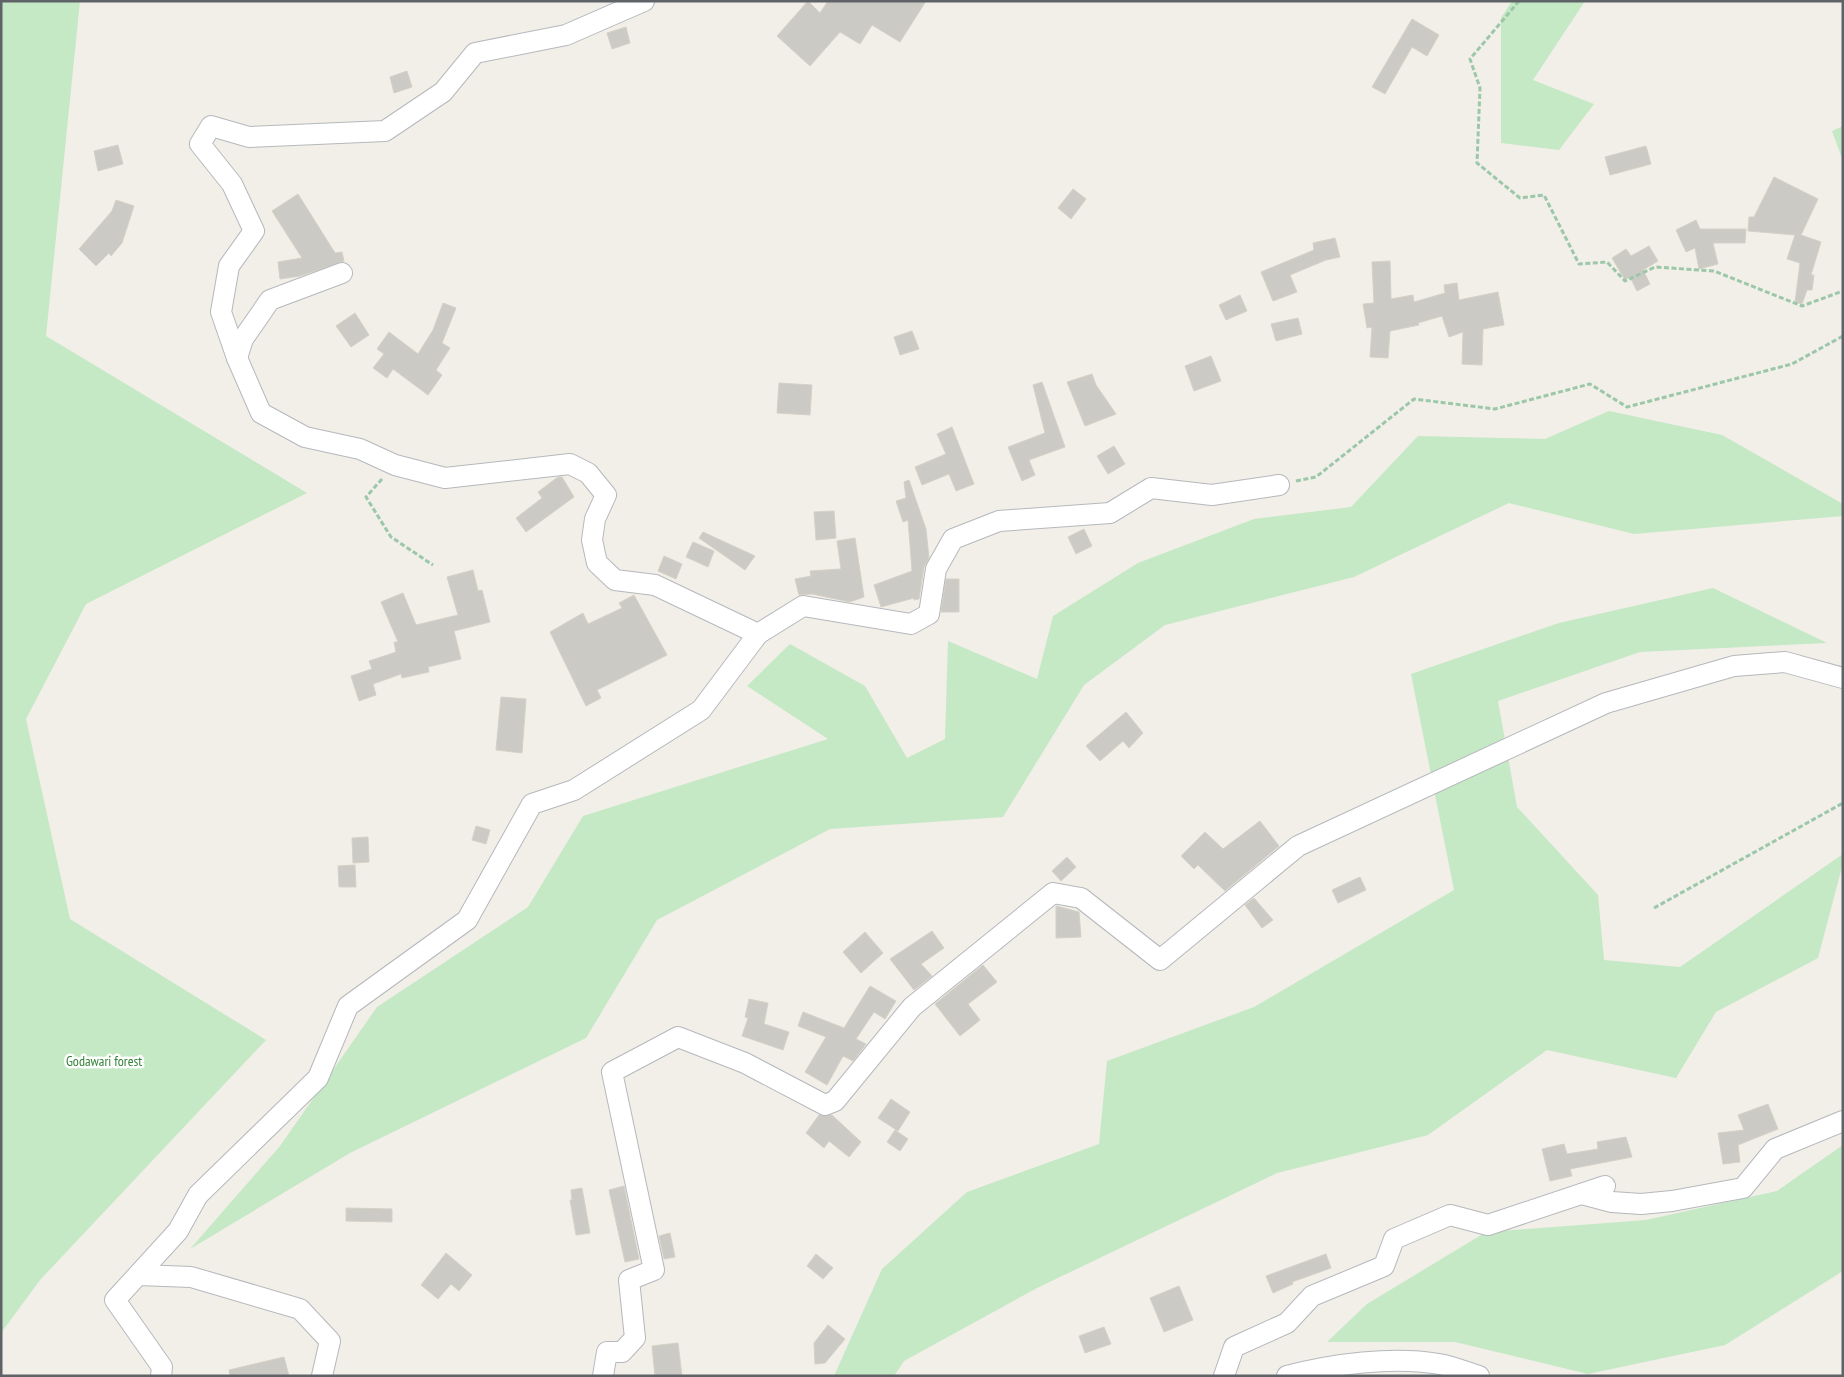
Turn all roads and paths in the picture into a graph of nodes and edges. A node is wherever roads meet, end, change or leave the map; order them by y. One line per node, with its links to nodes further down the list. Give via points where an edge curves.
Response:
1 (644, 1): 6 (street, via 566,36 475,53 443,92 385,131 249,137 211,126 200,144 232,184 254,231 229,266 221,312)
2 (1519, 1): 4 (path, via 1470,59 1480,88 1477,163 1520,198 1544,195 1579,264 1607,262 1625,281 1654,267 1714,271 1802,306)
3 (342, 273): 6 (street, via 270,300 243,339)
4 (1843, 291)
5 (1843, 336): 8 (path, via 1792,364 1627,407 1590,384 1495,409 1414,399 1316,476)
6 (237, 358): 7 (street, via 261,412 304,437 360,450)
7 (395, 465): 9 (path, via 366,497 391,537); 10 (street, via 445,478 570,464 588,473 606,495 595,519 592,540 598,563 615,580 655,584)
8 (1278, 486): 10 (street, via 1212,495 1151,488 1110,513 999,521 953,539 936,569 929,614 911,624 804,606)
9 (433, 566)
10 (758, 634): 17 (street, via 701,710 574,790 532,804 467,920 348,1006 318,1078 198,1195 178,1231)
11 (1843, 678): 20 (street, via 1784,662 1734,666 1606,703 1298,846 1160,960 1081,898 1053,893 912,1008 835,1101 825,1105 745,1062 678,1037 612,1072 654,1270 629,1280 635,1338 622,1352 608,1352)
12 (1843, 803): 13 (path)
13 (1654, 908)
14 (1843, 1121): 16 (street, via 1775,1149 1743,1188 1641,1204 1612,1202)
15 (1605, 1186): 16 (street)
16 (1582, 1194): 21 (street, via 1488,1225 1450,1215 1394,1239 1384,1266 1312,1296 1287,1323 1234,1347)
17 (139, 1275): 18 (street, via 115,1300 162,1367); 19 (street, via 191,1276 300,1309 330,1341)
18 (160, 1376)
19 (322, 1376)
20 (603, 1376)
21 (1224, 1376)
22 (1287, 1376): 23 (street, via 1316,1368 1395,1361 1439,1364)
23 (1479, 1376)

